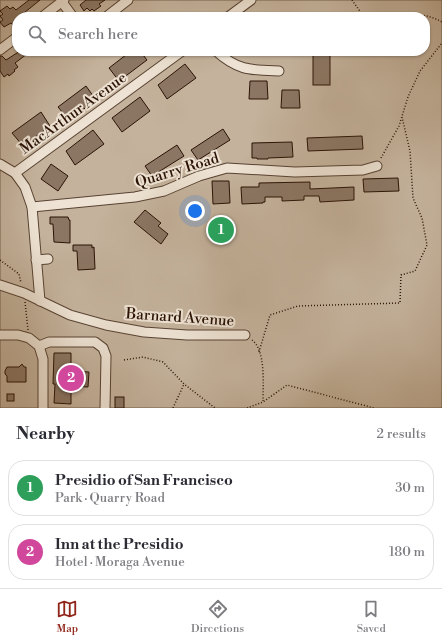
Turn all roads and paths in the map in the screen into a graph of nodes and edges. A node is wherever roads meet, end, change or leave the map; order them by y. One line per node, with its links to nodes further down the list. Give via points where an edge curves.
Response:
1 (128, 0): 7 (street)
2 (250, 0): 8 (street)
3 (352, 0): 9 (path)
4 (63, 1): 5 (street); 6 (street)
5 (49, 12)
6 (70, 12)
7 (112, 12)
8 (234, 12)
9 (360, 12)
10 (430, 17): 11 (path)
11 (442, 22)
12 (12, 41): 14 (street)
13 (442, 43): 18 (path, via 420,71)
14 (0, 50)
15 (175, 56): 21 (street, MacArthur Avenue)
16 (222, 56): 17 (street, via 230,63 250,70)
17 (279, 71)
18 (402, 116): 20 (path); 33 (path, via 410,151 413,198 422,218 427,245 415,271 401,275 400,303 298,306 270,315)
19 (0, 164): 21 (street, MacArthur Avenue)
20 (377, 166): 22 (street, Quarry Road, via 364,170 295,172 227,168 199,176 165,196)
21 (15, 173): 22 (street, via 25,187)
22 (32, 207): 25 (street)
23 (48, 259): 25 (street)
24 (0, 260): 27 (path, via 19,274)
25 (36, 260): 28 (street)
26 (0, 285): 27 (street, Barnard Avenue)
27 (24, 293): 28 (street, Barnard Avenue); 31 (path)
28 (40, 301): 30 (street, Barnard Avenue, via 70,315 144,332)
29 (0, 335): 31 (street)
30 (245, 336): 33 (path, Barnard Avenue, via 254,342)
31 (30, 338): 32 (street)
32 (39, 346): 37 (street, via 43,360); 38 (street, via 49,342 95,342 103,348 106,356 102,396)
33 (259, 352): 36 (path, Barnard Avenue, via 263,366)
34 (124, 360): 35 (path, via 143,357 163,362)
35 (184, 384): 39 (path); 40 (path)
36 (263, 402): 41 (path); 42 (path, via 288,385)
37 (43, 408)
38 (105, 408)
39 (173, 408)
40 (215, 408)
41 (247, 408)
42 (374, 408)

